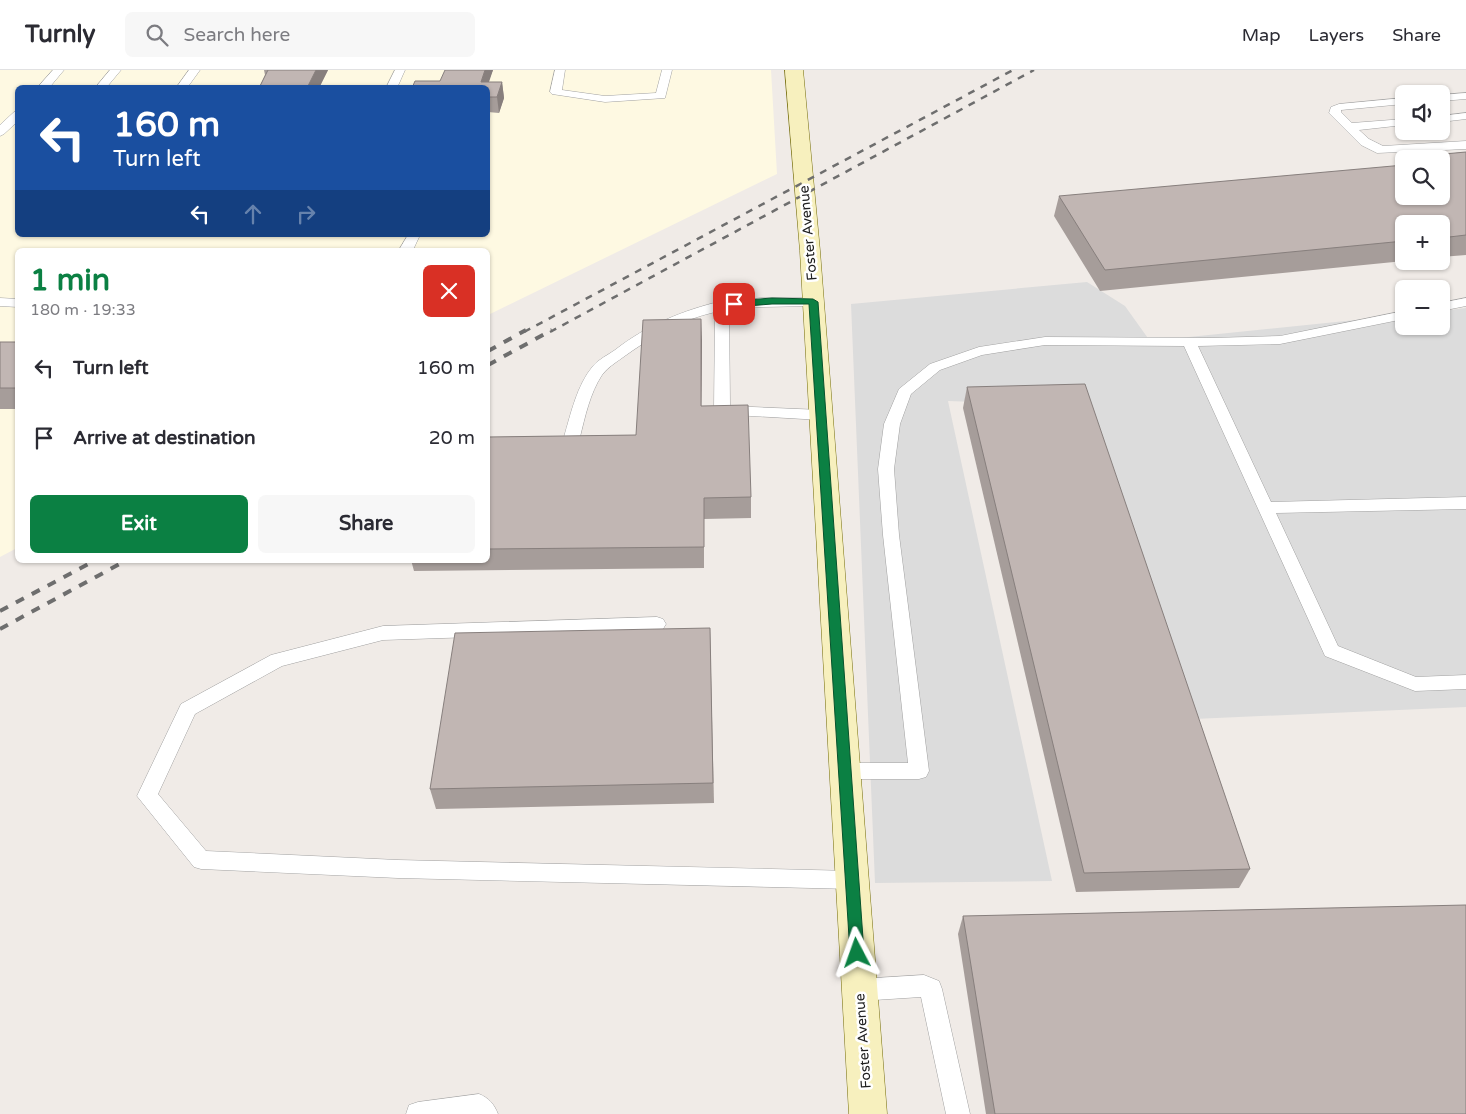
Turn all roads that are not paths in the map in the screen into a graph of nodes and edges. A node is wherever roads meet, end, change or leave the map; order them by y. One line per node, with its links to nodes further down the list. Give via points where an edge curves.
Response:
1 (59, 70): 8 (lane)
2 (116, 70): 9 (lane)
3 (195, 70): 10 (lane)
4 (400, 70): 11 (lane)
5 (560, 70): 6 (lane, via 556,92 605,99 661,96)
6 (667, 70)
7 (794, 70): 23 (main road, Foster Avenue)
8 (45, 85)
9 (103, 85)
10 (183, 85)
11 (392, 85)
12 (1466, 96): 13 (lane)
13 (1450, 97)
14 (1395, 102): 19 (lane, via 1335,108 1335,113)
15 (1466, 116): 17 (lane)
16 (15, 117): 20 (lane)
17 (1450, 117)
18 (1395, 123): 19 (lane)
19 (1349, 127): 21 (lane, via 1365,142 1380,150)
20 (0, 132)
21 (1466, 145)
22 (0, 302): 25 (lane)
23 (813, 302): 27 (lane, via 772,301); 30 (main road, Foster Avenue)
24 (1466, 302): 26 (lane)
25 (15, 303)
26 (1450, 305)
27 (722, 306): 30 (lane, via 722,411); 31 (lane, via 699,312 640,338 598,370 581,406)
28 (1395, 317): 29 (lane, via 1280,340)
29 (1189, 342): 33 (lane); 36 (lane, via 1045,341 979,351 934,367 904,392 892,424 886,469 919,771)
30 (821, 415): 36 (main road, Foster Avenue)
31 (572, 437)
32 (1466, 503): 33 (lane)
33 (1265, 508): 35 (lane, via 1331,651 1415,684)
34 (657, 624): 37 (lane, via 383,633 278,660 188,709 147,796 201,860 398,869)
35 (1466, 682)
36 (845, 772): 37 (main road, Foster Avenue)
37 (852, 880): 38 (main road, Foster Avenue)
38 (860, 990): 41 (main road, Foster Avenue); 42 (lane, via 924,986 931,989)
39 (418, 1114): 40 (lane, via 480,1106)
40 (486, 1114)
41 (868, 1114)
42 (958, 1114)

